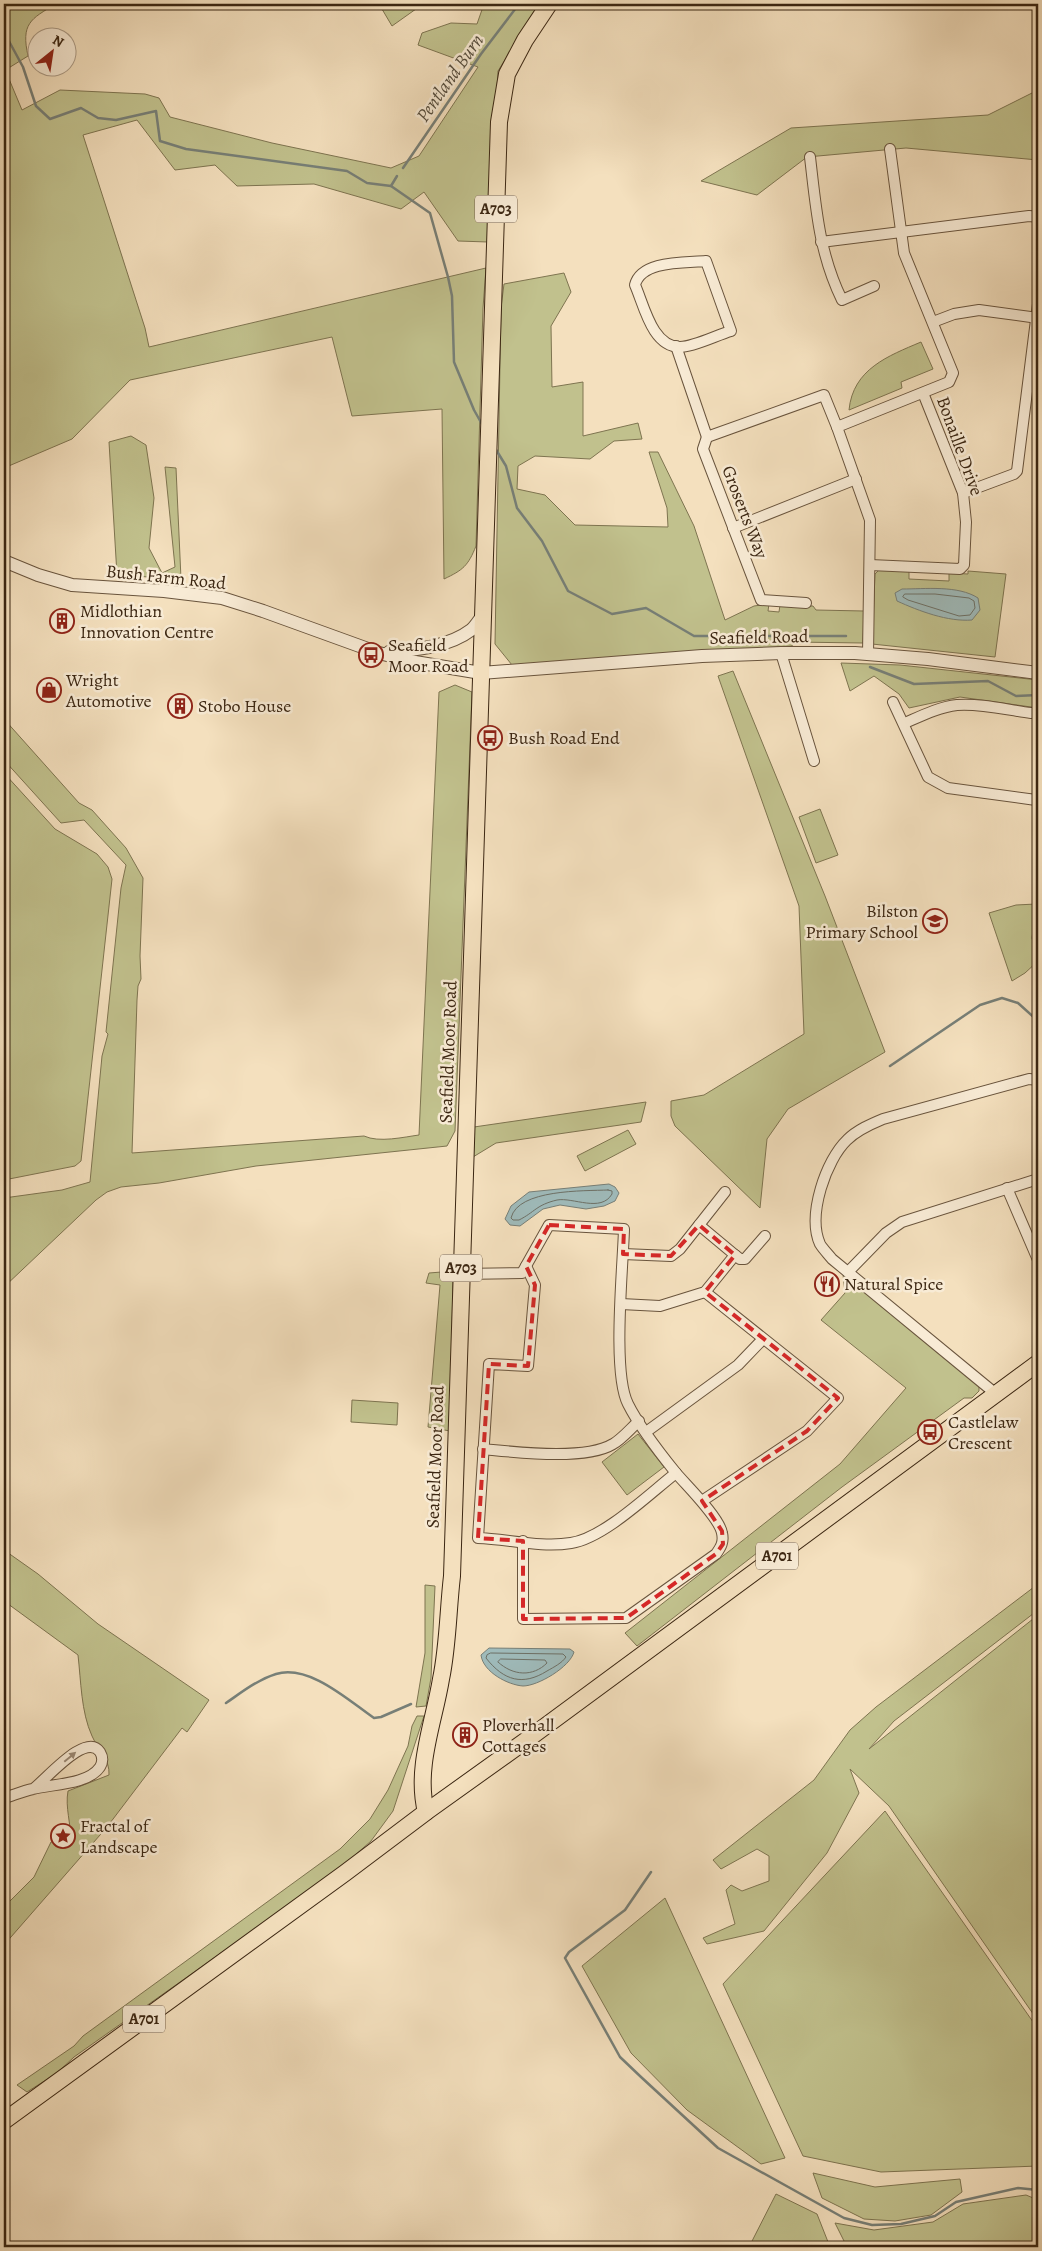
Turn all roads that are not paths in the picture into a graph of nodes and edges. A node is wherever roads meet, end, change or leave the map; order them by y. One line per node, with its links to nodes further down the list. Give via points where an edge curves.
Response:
1 (549, 4): 21 (main road, Seafield Moor Road / A703, via 507,74 499,122)
2 (890, 149): 5 (street)
3 (810, 157): 6 (street)
4 (1038, 217): 5 (street)
5 (902, 230): 6 (street); 10 (street, via 904,253)
6 (821, 242): 7 (street, via 842,300)
7 (874, 286)
8 (1038, 304): 9 (street)
9 (1037, 318): 10 (street, via 979,310); 16 (street, via 1018,471)
10 (933, 322): 12 (street, via 953,373 949,382)
11 (676, 346): 11 (street, via 731,331 706,261 652,267 641,273 636,281 656,334 666,343); 14 (street, Groserts Way)
12 (923, 392): 13 (street); 16 (street, Bonaille Drive)
13 (837, 427): 14 (street, via 824,395); 15 (street)
14 (707, 437): 17 (street, Groserts Way, via 703,449)
15 (856, 479): 17 (street); 19 (street, via 870,520)
16 (963, 493): 19 (street, Bonaille Drive, via 966,522 963,567)
17 (733, 528): 20 (street, Groserts Way, via 761,600)
18 (4, 561): 22 (street, Bush Farm Road, via 72,585 222,598)
19 (870, 565): 24 (street)
20 (806, 603)
21 (483, 615): 22 (street, Bush Farm Road, via 471,630 446,642 414,650); 25 (main road, Seafield Moor Road / A703)
22 (379, 653): 25 (street, Bush Farm Road)
23 (781, 653): 24 (street, Seafield Road); 25 (street, Seafield Road); 30 (street)
24 (868, 654): 26 (street, Seafield Road)
25 (481, 673): 43 (main road, Seafield Moor Road / A703)
26 (1038, 673)
27 (893, 702): 29 (street)
28 (1031, 713): 29 (street, via 954,705)
29 (905, 723): 31 (street, via 928,777 948,788)
30 (814, 760)
31 (1038, 802)
32 (1038, 1080): 42 (street, via 1029,1079 883,1119 847,1139 833,1157 825,1175 817,1202 816,1228 820,1243)
33 (1038, 1179): 34 (street)
34 (1007, 1188): 40 (street); 42 (street, via 902,1222 886,1233)
35 (725, 1192): 36 (street)
36 (699, 1225): 38 (street, via 671,1256); 39 (street)
37 (765, 1236): 39 (street, via 745,1259)
38 (623, 1254): 41 (street, via 624,1229 549,1225); 45 (street)
39 (735, 1255): 44 (street)
40 (1038, 1260)
41 (526, 1266): 43 (street, via 522,1273); 51 (street, via 535,1286 528,1366 489,1364)
42 (848, 1272): 48 (street)
43 (461, 1274): 57 (main road, Seafield Moor Road / A703, via 452,1576 442,1677 422,1774)
44 (705, 1292): 45 (street, via 660,1306); 46 (street)
45 (621, 1304): 49 (street, via 621,1374 627,1402)
46 (763, 1339): 50 (street, via 738,1365); 53 (street, via 838,1398 807,1431)
47 (1038, 1363): 48 (main road, A701)
48 (996, 1394): 57 (main road, A701)
49 (639, 1421): 50 (street); 51 (street, via 612,1444 590,1452 542,1454)
50 (646, 1432): 52 (street)
51 (483, 1449): 54 (street, via 478,1538)
52 (676, 1473): 53 (street); 54 (street, via 585,1540 569,1544)
53 (702, 1501): 54 (street, via 722,1531 723,1544 716,1554 626,1618 523,1619)
54 (524, 1542)
55 (33, 1788): 55 (street, one-way to 55, via 74,1752 87,1746 101,1753 101,1766 86,1777 54,1787); 56 (street)
56 (4, 1798)
57 (426, 1812): 58 (main road, A701)
58 (4, 2121)

